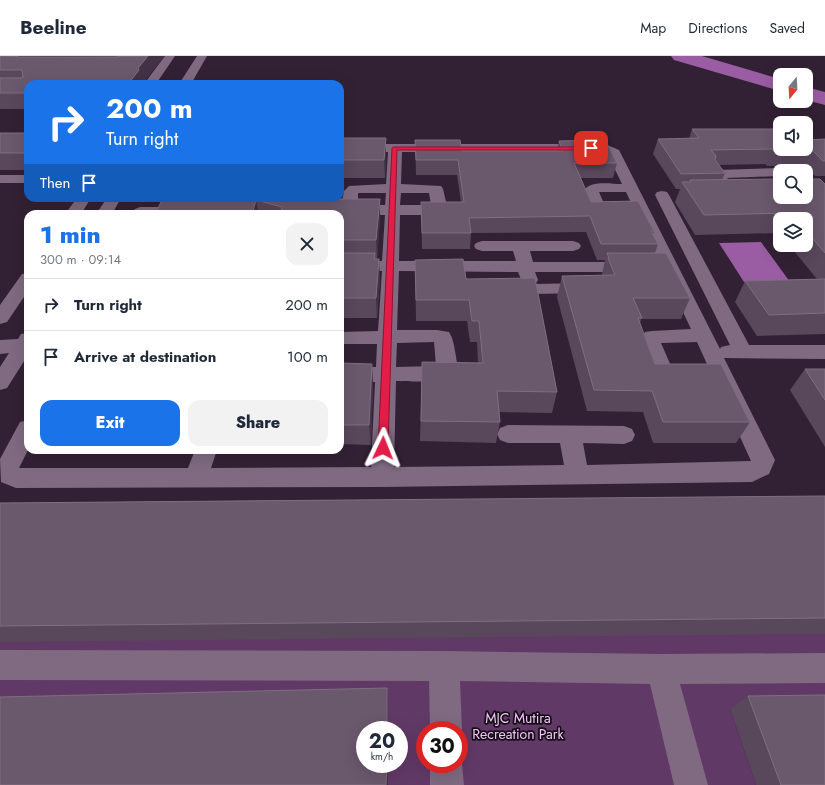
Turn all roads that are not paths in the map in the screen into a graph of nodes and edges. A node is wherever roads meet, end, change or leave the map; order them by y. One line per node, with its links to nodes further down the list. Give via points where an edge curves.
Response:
1 (170, 56): 3 (street)
2 (202, 56): 4 (street)
3 (153, 80)
4 (187, 80)
5 (344, 148): 6 (street)
6 (394, 148): 7 (street); 13 (street)
7 (506, 152): 8 (street); 9 (street); 14 (street, via 605,148 614,153)
8 (537, 155)
9 (483, 156)
10 (773, 172): 15 (street, via 717,174 737,194)
11 (0, 179): 12 (street)
12 (24, 179)
13 (393, 188): 16 (street); 16 (street, via 354,189 351,191 349,207 355,210); 16 (street, via 436,189 439,206 435,210)
14 (634, 192): 17 (street); 17 (street, via 596,188 591,190 600,210); 34 (street, via 670,195)
15 (717, 194)
16 (392, 210): 22 (street)
17 (643, 210): 24 (street)
18 (482, 246): 19 (street)
19 (520, 246): 20 (street); 23 (street)
20 (573, 246)
21 (344, 266): 22 (street)
22 (390, 266): 23 (street); 29 (street)
23 (525, 266): 24 (street); 26 (street, via 524,289)
24 (657, 267): 28 (street)
25 (24, 284): 27 (street)
26 (586, 288)
27 (0, 318)
28 (704, 335): 36 (street); 36 (street, via 652,337 650,341 663,371 677,374)
29 (387, 337): 30 (street); 38 (street); 38 (street, via 442,337 447,368 440,373)
30 (344, 338)
31 (24, 342): 33 (street)
32 (24, 345): 37 (street)
33 (0, 346)
34 (743, 352): 35 (street); 36 (street)
35 (825, 352)
36 (718, 363): 45 (street, via 763,460 760,467 752,472)
37 (4, 372)
38 (386, 374): 39 (street); 47 (street)
39 (344, 375)
40 (508, 434): 41 (street)
41 (570, 434): 42 (street); 45 (street)
42 (624, 435)
43 (24, 436): 46 (street, via 6,470 16,478)
44 (205, 454): 46 (street)
45 (577, 474): 47 (street)
46 (196, 477): 47 (street)
47 (382, 477)
48 (0, 665): 49 (street)
49 (444, 666): 51 (street); 52 (street)
50 (825, 668): 51 (street)
51 (661, 669): 55 (street)
52 (446, 721)
53 (446, 773): 54 (street)
54 (447, 785)
55 (691, 785)

